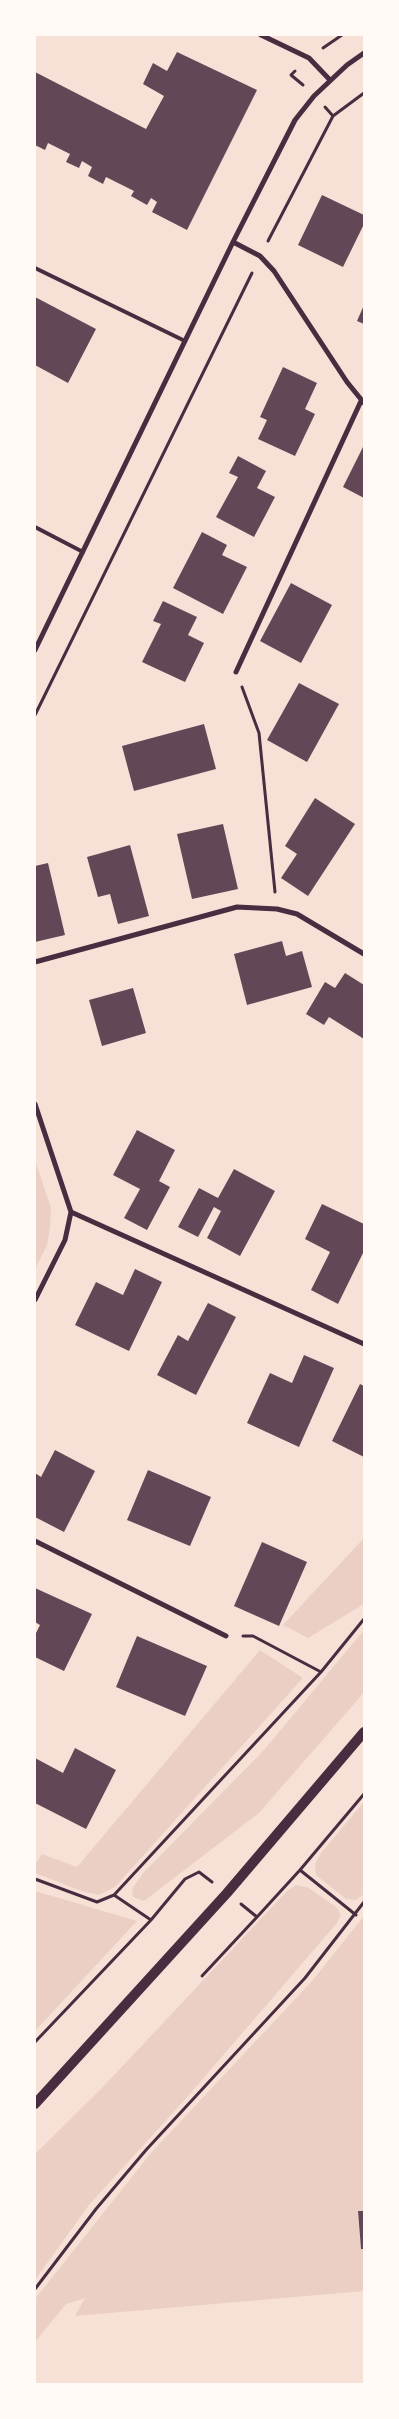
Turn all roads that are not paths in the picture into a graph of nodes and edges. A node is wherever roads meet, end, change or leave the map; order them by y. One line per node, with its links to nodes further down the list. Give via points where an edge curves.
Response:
1 (262, 35): 3 (street, via 309,58)
2 (364, 53): 3 (street)
3 (330, 80): 4 (street, via 295,120)
4 (233, 242): 6 (street); 7 (street, via 260,256 274,271)
5 (35, 268): 6 (lane)
6 (185, 341): 9 (street)
7 (362, 402): 11 (street)
8 (35, 527): 9 (lane)
9 (83, 552): 10 (street)
10 (35, 650)
11 (236, 672)
12 (364, 954): 13 (street, via 297,914 277,909 237,908)
13 (35, 962)
14 (35, 1104): 15 (street)
15 (71, 1212): 16 (street, via 65,1240); 17 (street)
16 (36, 1297)
17 (364, 1344)
18 (35, 1541): 19 (street)
19 (226, 1636)
20 (364, 1732): 21 (main road, via 226,1893)
21 (35, 2104)

